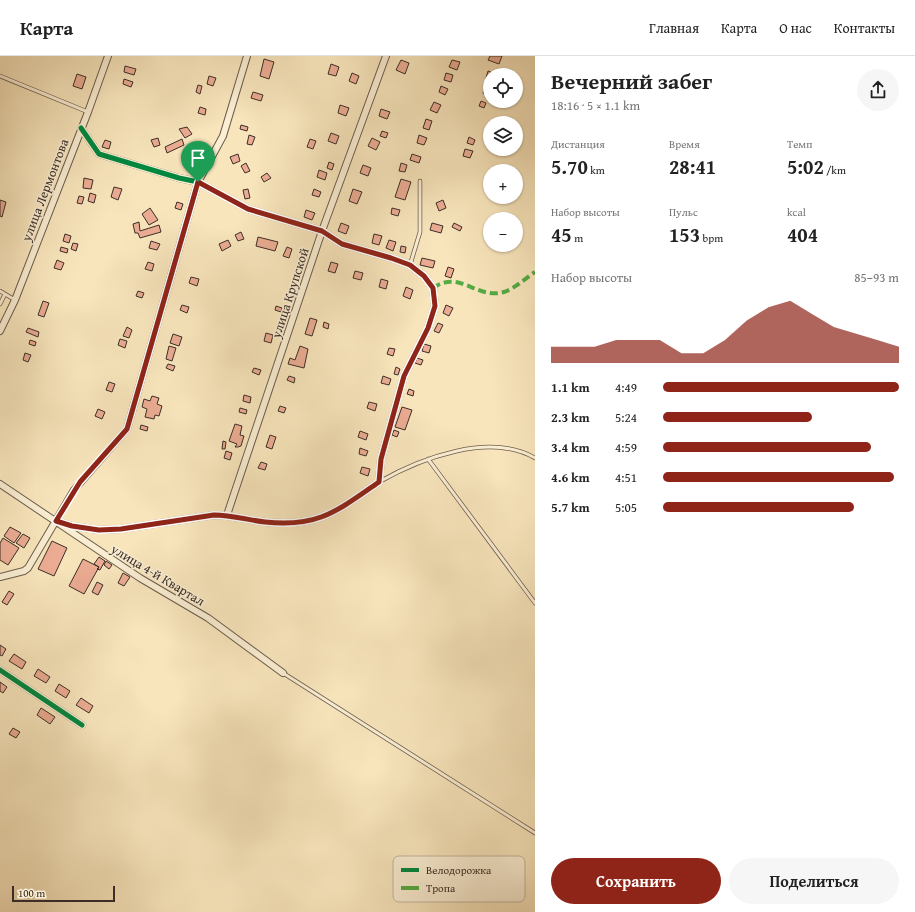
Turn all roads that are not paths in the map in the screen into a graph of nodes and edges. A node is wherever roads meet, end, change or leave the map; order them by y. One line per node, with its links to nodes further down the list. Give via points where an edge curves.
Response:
1 (108, 56): 5 (street, улица Лермонтова)
2 (247, 56): 8 (street, via 223,136)
3 (386, 56): 9 (street, улица Крупской)
4 (0, 76): 5 (lane)
5 (88, 112): 6 (street, улица Лермонтова)
6 (81, 128): 8 (street, via 100,154); 13 (street, улица Лермонтова)
7 (420, 181): 10 (lane, via 420,232)
8 (198, 182): 9 (street, via 248,209); 21 (street, via 127,429 80,482)
9 (322, 231): 10 (street, via 342,244); 20 (street, улица Крупской)
10 (410, 265): 18 (street, via 424,276 433,288 435,306 428,328 404,376 381,459)
11 (0, 291): 12 (lane)
12 (4, 294): 13 (lane); 14 (lane)
13 (15, 300): 15 (street, улица Лермонтова)
14 (0, 304)
15 (0, 331)
16 (535, 458): 17 (lane, via 520,451 492,448 447,452)
17 (428, 459): 18 (lane); 23 (lane)
18 (379, 482): 20 (street, via 335,511 311,521 266,522)
19 (0, 484): 21 (street, улица 4-й Квартал)
20 (227, 515): 21 (street, via 99,530)
21 (56, 521): 22 (street, via 28,568); 25 (street, улица 4-й Квартал, via 140,578 208,618)
22 (0, 577)
23 (535, 603)
24 (0, 670): 26 (street)
25 (283, 673): 27 (lane)
26 (82, 725)
27 (535, 833)

